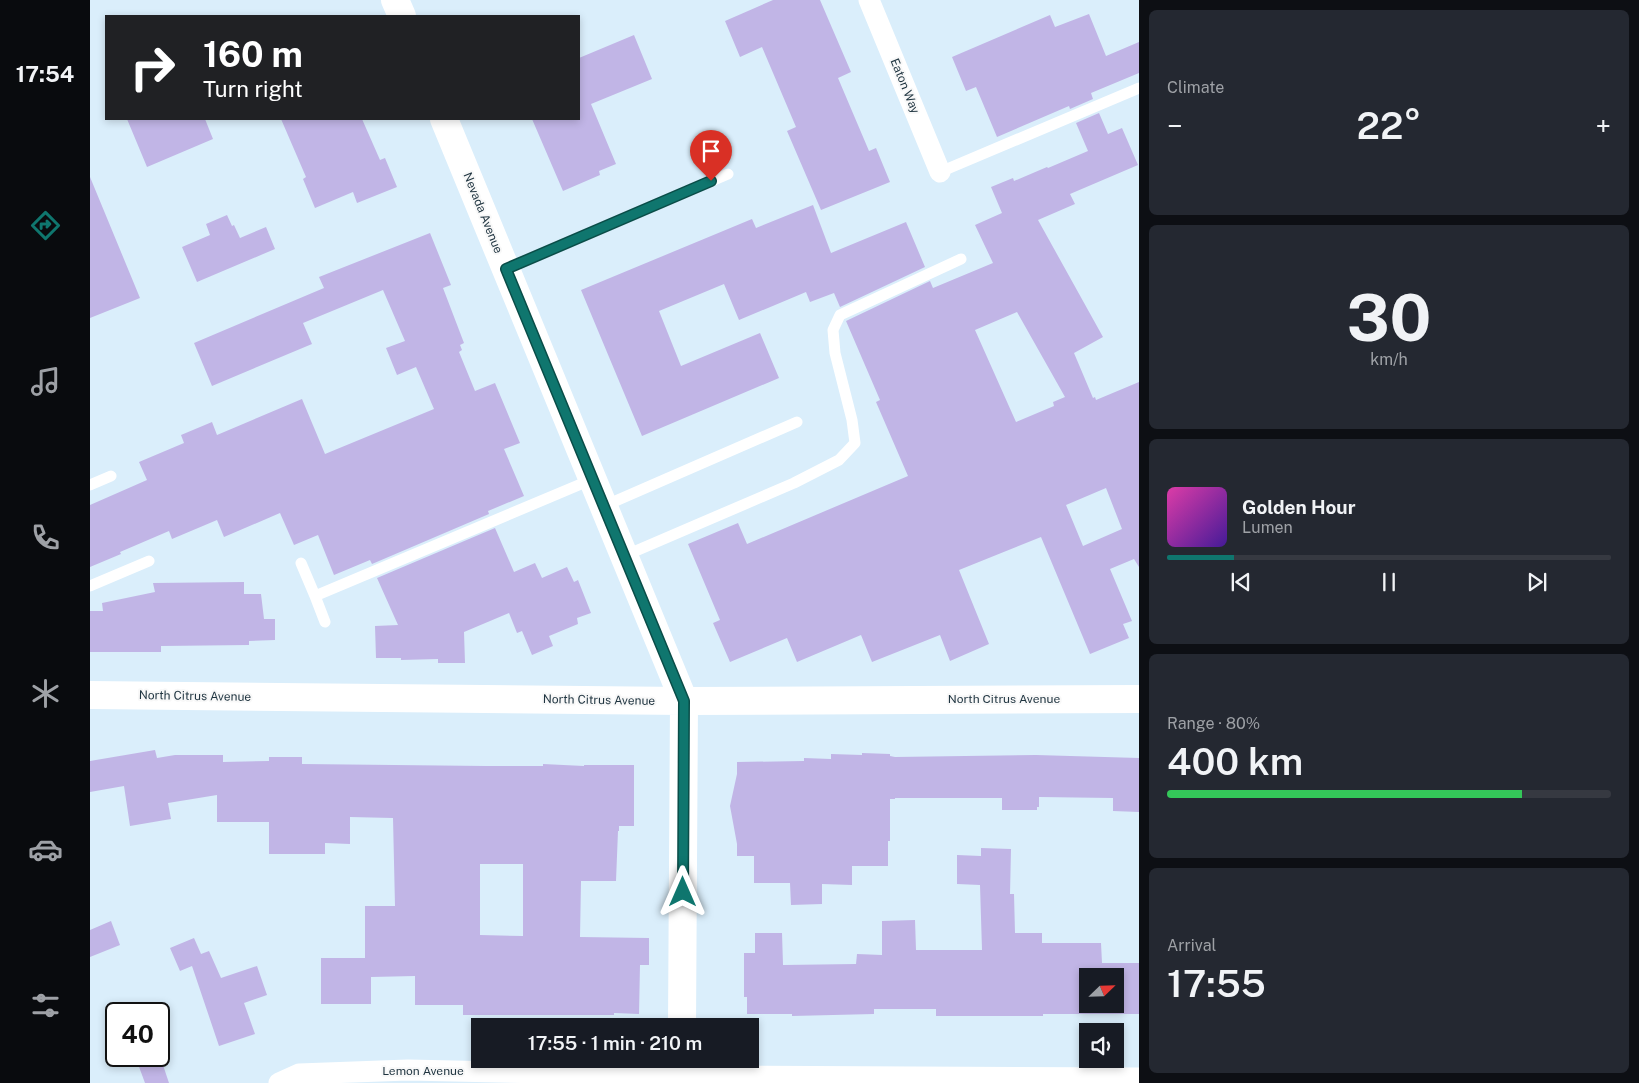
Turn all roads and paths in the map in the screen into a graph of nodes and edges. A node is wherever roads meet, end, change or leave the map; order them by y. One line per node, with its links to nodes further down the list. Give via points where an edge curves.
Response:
1 (395, 0): 3 (street)
2 (869, 0): 6 (street, Eaton Way)
3 (402, 15)
4 (1139, 88): 6 (lane)
5 (444, 120): 9 (street, Nevada Avenue)
6 (940, 172)
7 (728, 174): 9 (lane)
8 (961, 259): 15 (lane, via 840,315 833,330 835,353 855,443 839,460 794,484)
9 (506, 269): 12 (street, Nevada Avenue)
10 (797, 422): 14 (lane)
11 (110, 476): 13 (lane)
12 (593, 479): 14 (street, Nevada Avenue); 19 (lane)
13 (90, 485)
14 (604, 506): 15 (street, Nevada Avenue)
15 (624, 556): 23 (street, Nevada Avenue)
16 (149, 561): 18 (lane)
17 (301, 563): 19 (lane)
18 (90, 586)
19 (315, 596): 20 (lane)
20 (325, 622)
21 (90, 695): 23 (street, North Citrus Avenue)
22 (1139, 699): 23 (street, North Citrus Avenue)
23 (684, 701): 24 (street, Nevada Avenue)
24 (682, 1018)
25 (682, 1068): 26 (street, Lemon Avenue); 27 (street, Lemon Avenue, via 299,1074)
26 (1139, 1078)
27 (279, 1083)

